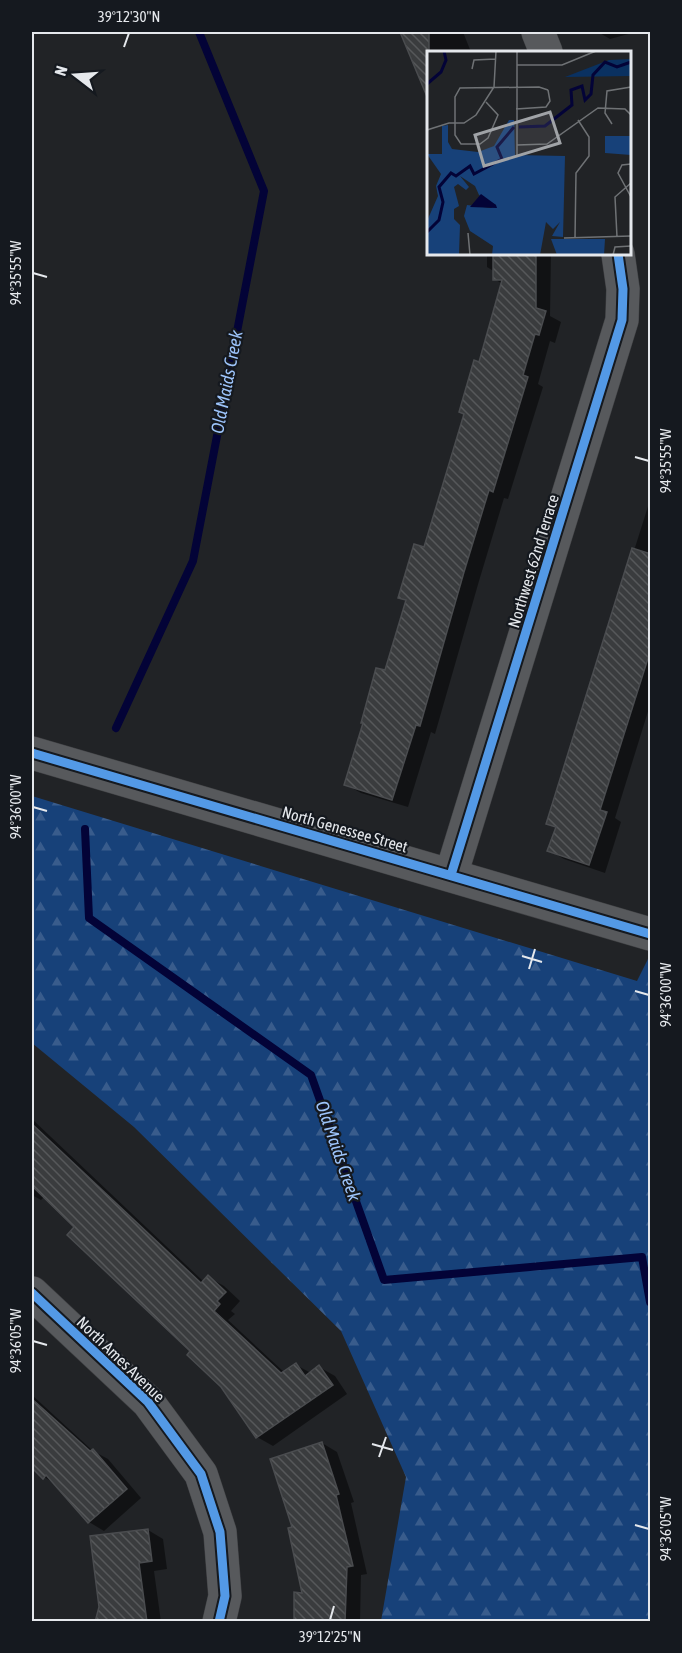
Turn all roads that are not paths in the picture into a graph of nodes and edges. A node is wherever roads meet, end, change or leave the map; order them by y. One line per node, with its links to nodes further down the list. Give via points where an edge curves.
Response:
1 (538, 32): 2 (street)
2 (546, 51)
3 (618, 255): 5 (street, Northwest 62nd Terrace, via 622,320)
4 (32, 753): 5 (street, North Genessee Street)
5 (451, 875): 6 (street, North Genessee Street)
6 (651, 934)
7 (32, 1293): 8 (street, North Ames Avenue, via 148,1402 201,1474 220,1532 225,1596)
8 (219, 1622)

